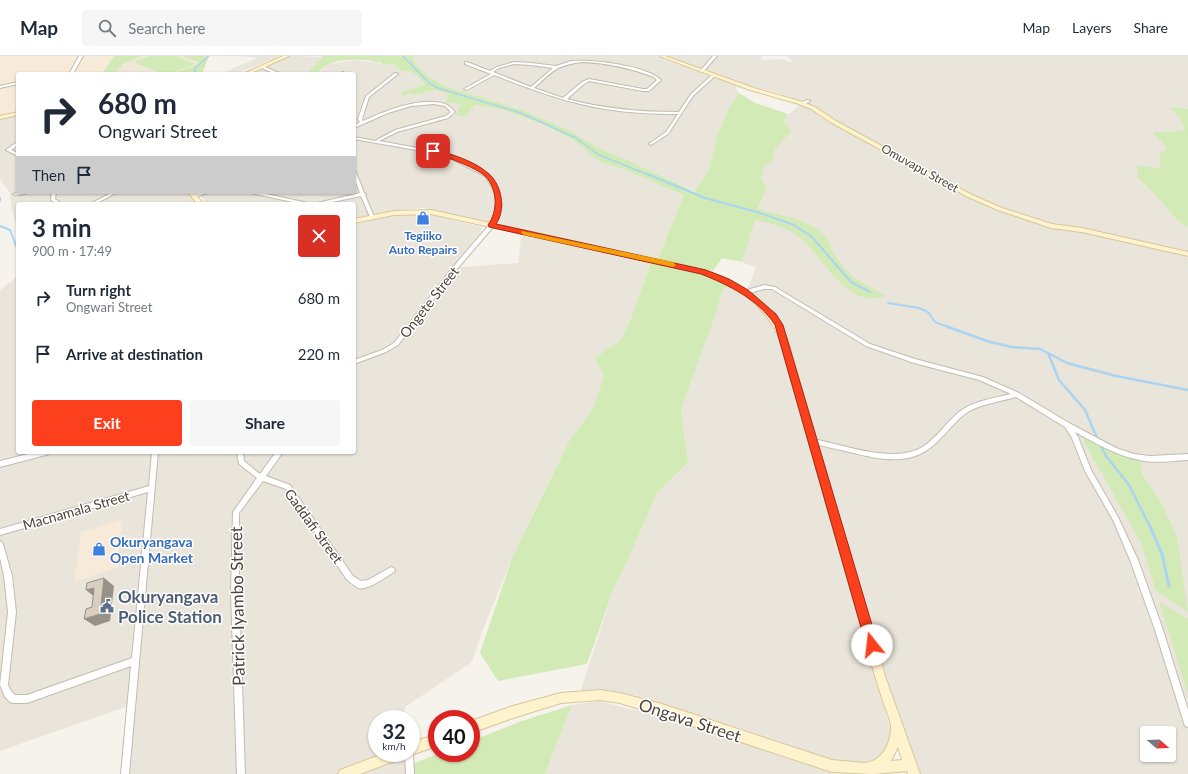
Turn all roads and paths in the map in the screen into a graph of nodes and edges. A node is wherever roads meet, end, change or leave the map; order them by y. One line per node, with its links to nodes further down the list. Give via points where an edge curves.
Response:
1 (81, 56): 9 (street)
2 (287, 56): 6 (street)
3 (660, 56): 8 (street, Omuvapu Street)
4 (715, 56): 8 (street)
5 (466, 63): 12 (street)
6 (262, 67): 10 (street); 11 (street)
7 (556, 67): 12 (street, via 507,64 499,66); 17 (street); 19 (street, via 576,61 610,62 648,73 659,80 648,90 589,80)
8 (702, 71): 14 (street, Omuvapu Street)
9 (72, 72)
10 (250, 72)
11 (273, 72)
12 (492, 73): 17 (street); 18 (street)
13 (396, 74): 25 (street, via 367,96 360,119)
14 (714, 75): 21 (street, Omuvapu Street); 22 (street, via 694,91)
15 (16, 83): 16 (street)
16 (0, 87)
17 (532, 88): 19 (street)
18 (466, 89)
19 (564, 99): 22 (street, via 624,111)
20 (808, 102): 21 (street)
21 (801, 103): 44 (street, Omuvapu Street, via 970,196 1000,209 1051,226 1082,230)
22 (680, 113): 30 (street, via 667,133)
23 (16, 114): 24 (street)
24 (0, 118)
25 (362, 123): 26 (street); 28 (street, via 392,110 428,103 446,105 453,112 447,117 400,130)
26 (356, 126)
27 (356, 138): 28 (street, Ongete Street)
28 (377, 142): 43 (street, Ongete Street, via 445,154 487,175 500,205)
29 (16, 144): 31 (street, via 8,150)
30 (651, 144)
31 (16, 154)
32 (356, 177): 36 (street)
33 (54, 194): 37 (street, via 53,199)
34 (112, 194): 38 (street)
35 (260, 194): 39 (street)
36 (364, 194): 40 (street); 41 (street)
37 (57, 202)
38 (96, 202)
39 (298, 202)
40 (326, 202)
41 (372, 217): 42 (street, Ongava Street); 43 (street, Ongava Street, via 412,211 431,212)
42 (356, 221)
43 (492, 225): 45 (street, Ongava Street, via 699,270); 46 (street, Ongete Street, via 396,344)
44 (1188, 254)
45 (746, 292): 47 (street, via 764,287 773,288 868,344 914,361 981,378); 49 (street, Ongava Street, via 764,306 779,325)
46 (356, 361)
47 (1017, 395): 48 (street); 49 (street, via 970,408 928,446 912,455 880,455)
48 (1067, 425): 54 (street, via 1133,455 1155,459); 62 (street, via 1075,437 1088,471 1116,519 1134,560)
49 (814, 441): 64 (street, Ongava Street)
50 (38, 454): 55 (street)
51 (155, 454): 57 (street)
52 (240, 454): 56 (street, Gaddafi Street, via 242,462)
53 (278, 454): 56 (street, Patrick Iyambo Street)
54 (1188, 457)
55 (0, 464)
56 (260, 477): 60 (street, Gaddafi Street, via 288,487 350,578 360,585 369,583); 70 (street, Patrick Iyambo Street, via 236,512 235,593)
57 (152, 488): 58 (street, Macnamala Street); 61 (street)
58 (0, 532)
59 (0, 544): 61 (street, via 8,576 12,612 4,685 13,699 27,699)
60 (391, 570)
61 (136, 660): 69 (street)
62 (1188, 723)
63 (480, 724): 67 (street, Ongava Street, via 561,698 600,695 662,710 832,766)
64 (896, 725): 67 (street, via 890,754 880,764); 68 (street, Ongava Street)
65 (377, 762): 71 (street)
66 (409, 762): 72 (street)
67 (864, 769): 68 (street, Ongava Street); 73 (street)
68 (912, 770)
69 (125, 774)
70 (241, 774)
71 (344, 774)
72 (410, 774)
73 (884, 774)

